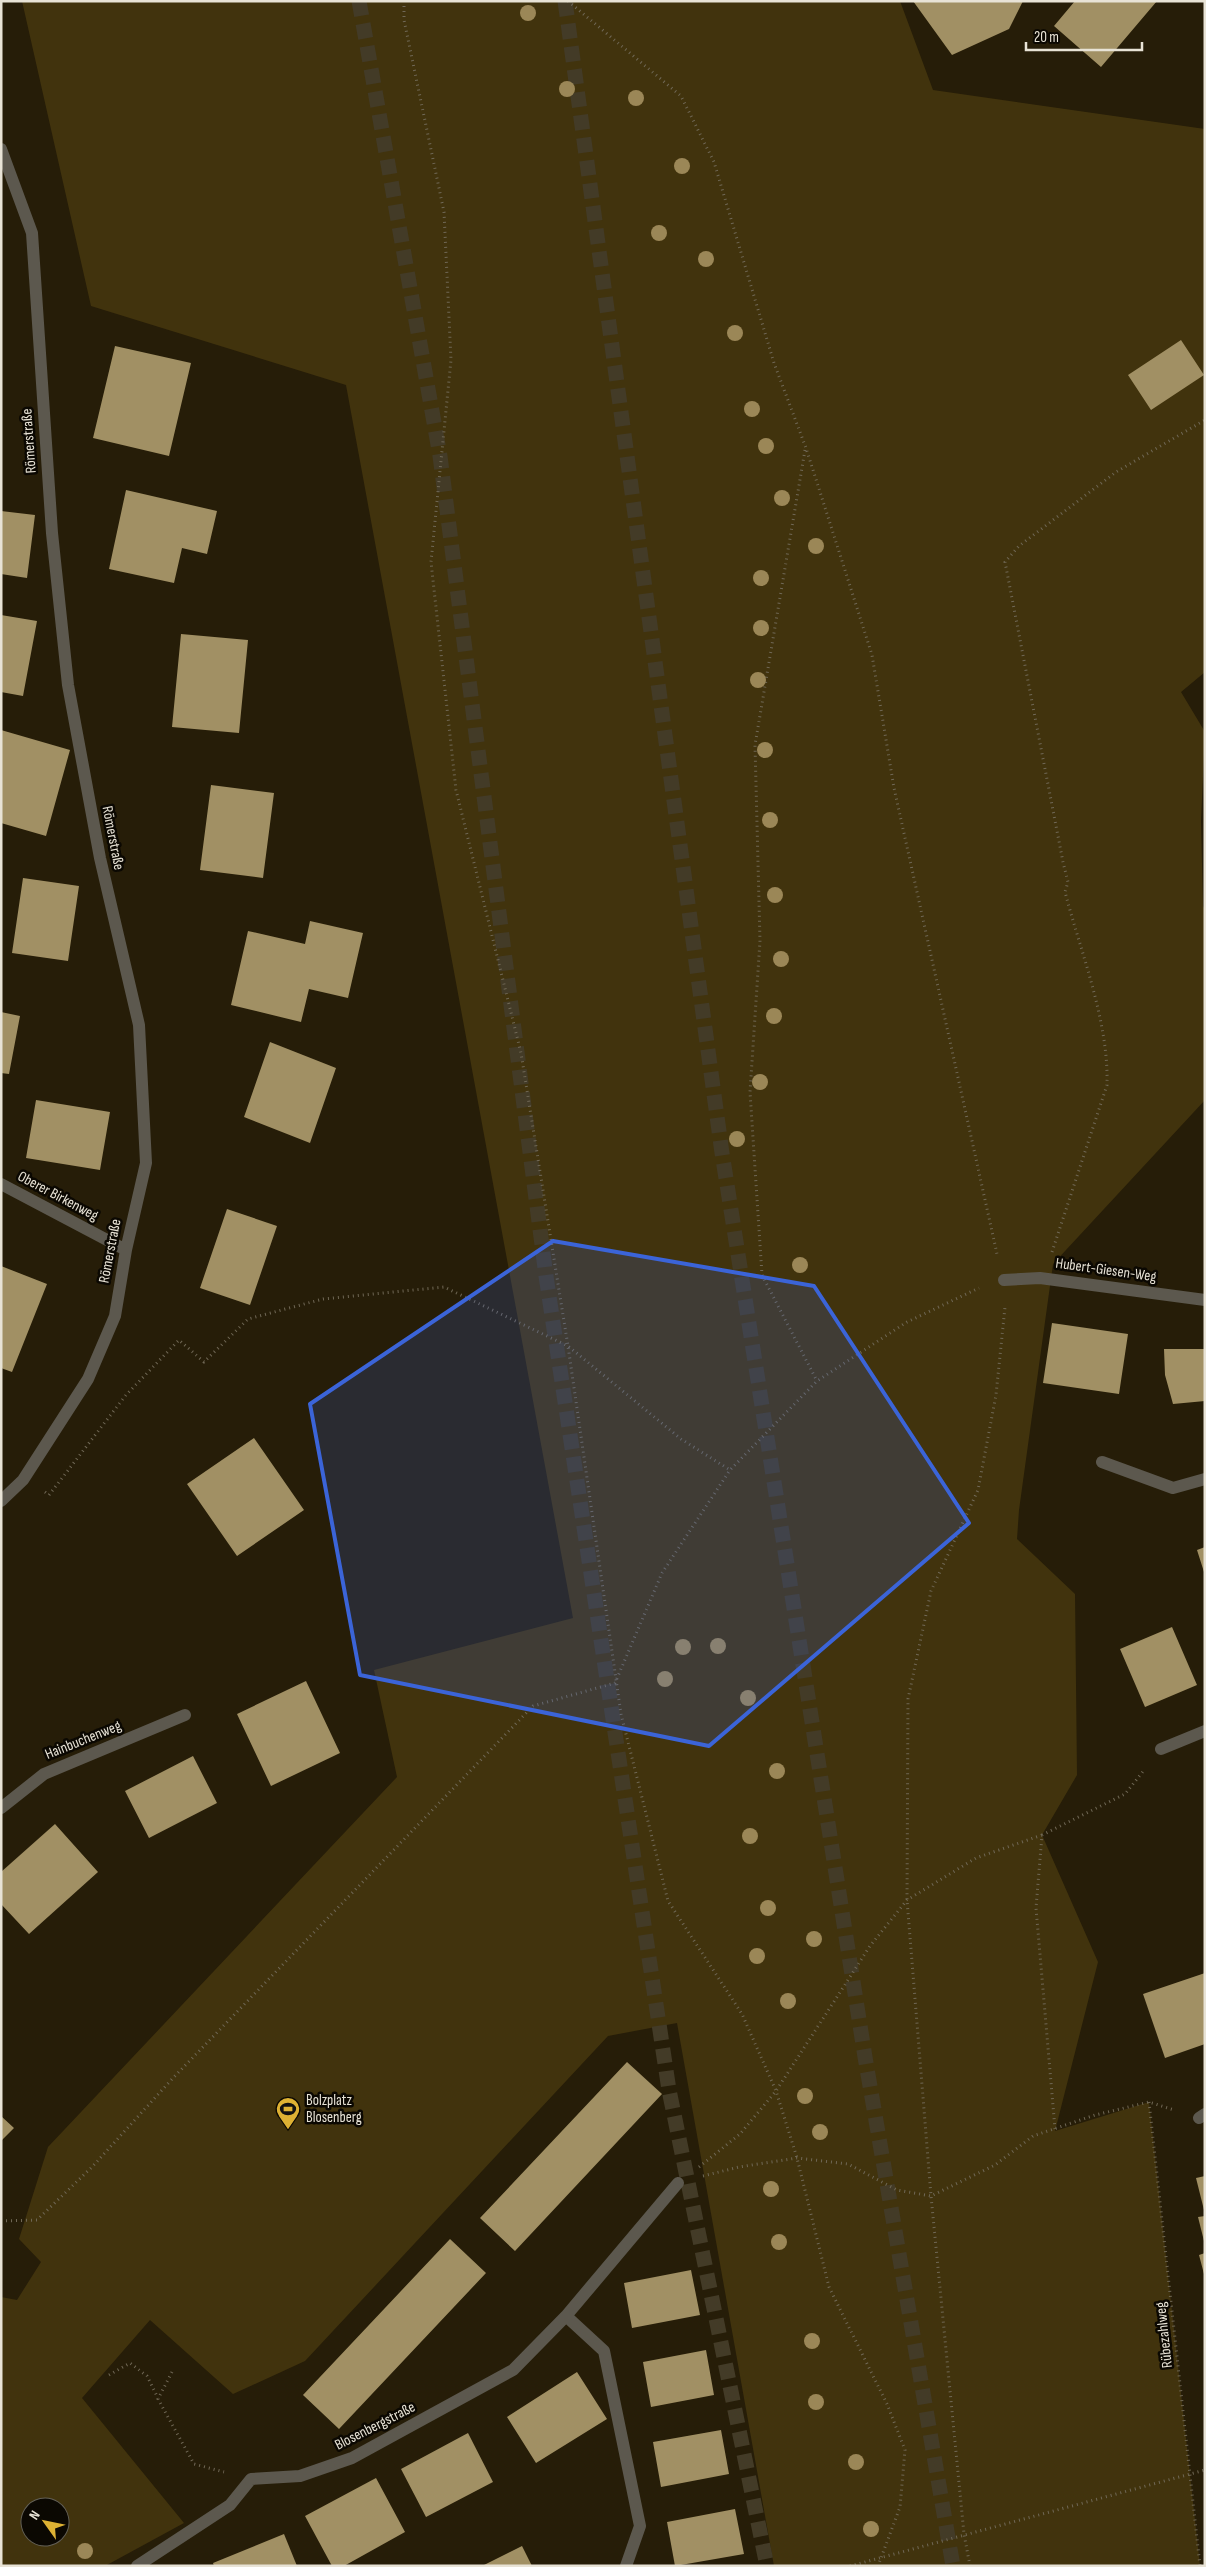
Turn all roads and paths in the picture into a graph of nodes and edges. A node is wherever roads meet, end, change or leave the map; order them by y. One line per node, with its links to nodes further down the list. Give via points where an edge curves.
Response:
1 (404, 1): 11 (path, via 404,20 444,212 451,360 431,562 456,790 521,1053)
2 (568, 1): 5 (path, via 681,96 714,162 774,363)
3 (1, 149): 7 (street, Römerstraße, via 32,234 52,533 68,685 100,858 139,1025 146,1163)
4 (1205, 420): 8 (path, via 1116,472 1019,546 1005,562 1068,882 1065,892 1101,1023 1108,1061 1107,1085 1058,1238)
5 (806, 448): 9 (path, via 872,655 894,788); 12 (path, via 755,745 760,941 750,1092 762,1275)
6 (1, 1184): 7 (street, Oberer Birkenweg)
7 (126, 1250): 16 (street, Römerstraße, via 115,1316 88,1379)
8 (1040, 1278): 9 (street, Hubert-Giesen-Weg); 10 (street, Hubert-Giesen-Weg)
9 (1004, 1280): 12 (path, via 985,1285 906,1322); 24 (path, via 1005,1304 996,1395 978,1490 931,1591 908,1699)
10 (1205, 1300)
11 (568, 1346): 14 (path, via 681,1439); 16 (path, via 444,1287 323,1299 248,1319 204,1362 179,1340 126,1395 49,1495); 18 (path)
12 (817, 1381): 14 (path)
13 (1102, 1462): 15 (street, via 1173,1488)
14 (730, 1470): 18 (path, via 662,1573)
15 (1205, 1479)
16 (22, 1480): 17 (street, Römerstraße)
17 (1, 1501)
18 (615, 1683): 25 (path, via 633,1769 668,1902 742,2014); 32 (path, via 533,1706 172,2078 92,2167 37,2220)
19 (185, 1715): 22 (street, Hainbuchenweg, via 44,1774)
20 (1205, 1731): 21 (street)
21 (1161, 1749): 23 (path, via 1125,1794)
22 (1, 1808)
23 (1042, 1835): 24 (path, via 976,1858); 28 (path, via 1036,1908)
24 (907, 1900): 25 (path, via 870,1946); 31 (path)
25 (776, 2092): 29 (path); 30 (path, via 740,2134)
26 (1149, 2102): 27 (path); 28 (path); 38 (path, Rübezahlweg)
27 (1202, 2116)
28 (1055, 2129): 31 (path, via 1033,2136 996,2165)
29 (797, 2158): 30 (path, via 739,2167); 31 (path, via 848,2164 897,2190); 41 (path, via 829,2287 887,2404 905,2450 900,2508)
30 (678, 2183): 33 (street, Blosenbergstraße)
31 (931, 2196): 40 (path)
32 (1, 2221)
33 (566, 2316): 39 (street, Blosenbergstraße, via 513,2370 352,2458 300,2476); 43 (street, via 604,2351 640,2526)
34 (172, 2372): 36 (path)
35 (109, 2375): 36 (path, via 130,2364 147,2376)
36 (158, 2399): 39 (path, via 194,2464)
37 (1205, 2470): 38 (path)
38 (1191, 2473): 40 (path); 47 (path, Rübezahlweg)
39 (251, 2478): 42 (street, via 230,2505)
40 (964, 2534): 41 (path); 46 (path)
41 (881, 2559): 44 (path); 45 (path)
42 (137, 2566)
43 (626, 2566)
44 (850, 2566)
45 (878, 2566)
46 (970, 2566)
47 (1200, 2566)

